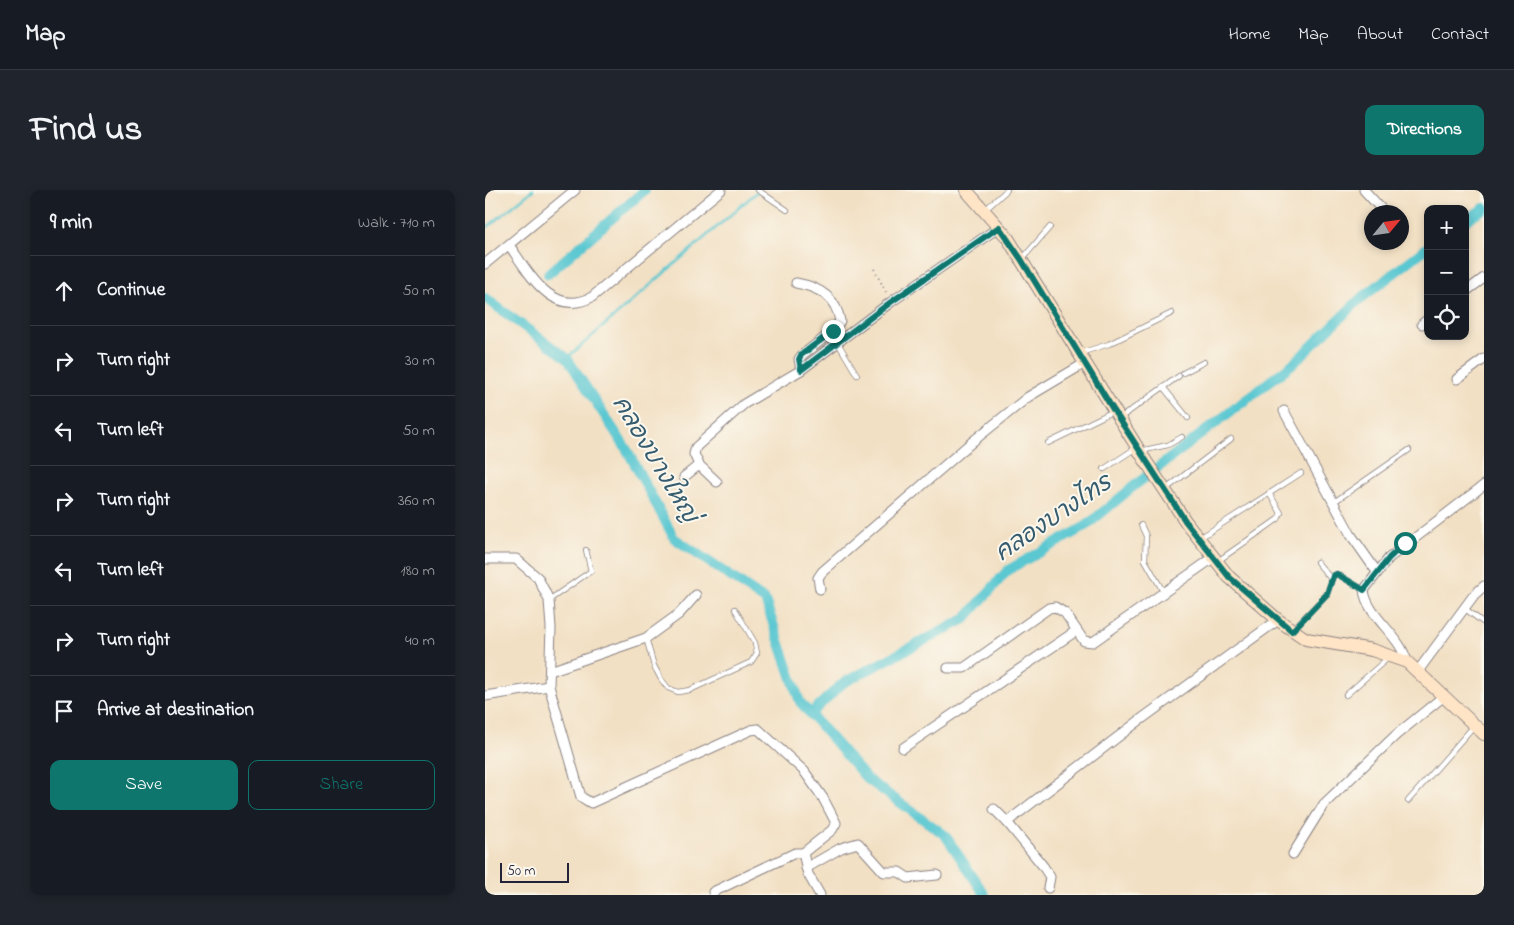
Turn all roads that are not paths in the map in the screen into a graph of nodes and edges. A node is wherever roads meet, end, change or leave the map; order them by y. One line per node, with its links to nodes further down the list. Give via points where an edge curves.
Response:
1 (575, 190): 12 (street)
2 (721, 190): 12 (street, via 582,302 562,302 547,293)
3 (757, 190): 8 (lane)
4 (1007, 190): 9 (lane)
5 (1364, 190): 7 (street)
6 (968, 191): 9 (street)
7 (1378, 205)
8 (787, 210)
9 (985, 210): 10 (street)
10 (999, 227): 13 (street); 19 (street)
11 (1050, 227): 13 (lane)
12 (509, 245): 14 (street)
13 (1021, 259): 20 (street)
14 (487, 263)
15 (1484, 278): 17 (street)
16 (796, 283): 23 (street, via 815,286 825,293 839,313 840,321 833,331 801,355)
17 (1469, 289)
18 (1172, 313): 20 (lane)
19 (838, 343): 23 (street); 24 (lane)
20 (1082, 358): 28 (street); 53 (street, via 938,470 822,572 818,578)
21 (1484, 360): 25 (street)
22 (1204, 362): 26 (lane)
23 (801, 370): 35 (street, via 744,404 695,447 693,454)
24 (857, 375)
25 (1457, 379)
26 (1163, 387): 28 (lane); 29 (lane)
27 (1283, 411): 43 (street)
28 (1116, 415): 32 (lane); 34 (street)
29 (1188, 418)
30 (1182, 437): 34 (lane)
31 (1231, 439): 41 (lane)
32 (1048, 443)
33 (1409, 450): 43 (lane)
34 (1140, 453): 36 (lane); 41 (street)
35 (699, 465): 38 (street); 39 (street)
36 (1104, 469)
37 (1301, 473): 42 (lane)
38 (683, 477)
39 (717, 482)
40 (1484, 485): 50 (street, via 1405,543)
41 (1162, 486): 45 (street)
42 (1269, 493): 45 (lane); 48 (lane, via 1281,512 1278,520)
43 (1334, 502): 50 (street, via 1356,543)
44 (1141, 525): 55 (lane, via 1147,536 1145,560)
45 (1199, 539): 48 (street)
46 (586, 550): 57 (lane, via 591,571)
47 (485, 559): 57 (street, via 515,559 538,578)
48 (1215, 560): 55 (street); 60 (street)
49 (1317, 562): 51 (lane)
50 (1377, 572): 54 (street)
51 (1331, 579): 54 (lane, via 1337,574); 63 (lane, via 1330,590)
52 (1484, 586): 58 (street)
53 (820, 589)
54 (1364, 590): 66 (street, via 1368,603 1401,645)
55 (1164, 593): 62 (street, via 1093,642 1084,641)
56 (696, 595): 64 (street, via 679,614)
57 (549, 600): 68 (street)
58 (1464, 608): 61 (lane); 69 (street)
59 (735, 609): 64 (lane, via 757,653 751,662 690,690 677,692 668,688 654,666)
60 (1278, 620): 63 (street); 78 (street)
61 (1484, 623)
62 (1076, 631): 67 (street, via 1060,608 1049,608 964,668); 75 (street)
63 (1292, 631): 65 (street, via 1306,639)
64 (646, 638): 68 (street)
65 (1391, 655): 66 (street); 71 (lane)
66 (1407, 662): 69 (street)
67 (948, 668)
68 (550, 671): 70 (street)
69 (1418, 671): 73 (street)
70 (549, 686): 72 (street); 79 (street, via 581,797 591,804 758,729 804,772 836,822 832,830)
71 (1346, 695)
72 (485, 696)
73 (1444, 696): 74 (street); 80 (street, via 1396,735 1324,804)
74 (1479, 730): 76 (lane)
75 (903, 748)
76 (1408, 801)
77 (994, 809): 78 (street)
78 (1007, 822): 83 (street, via 1047,871 1050,877)
79 (803, 853): 81 (street); 84 (street, via 795,852)
80 (1293, 854)
81 (806, 868): 82 (street, via 841,848 858,844 884,872 899,872 908,878); 85 (street)
82 (937, 875)
83 (1048, 888)
84 (713, 892)
85 (820, 895)

